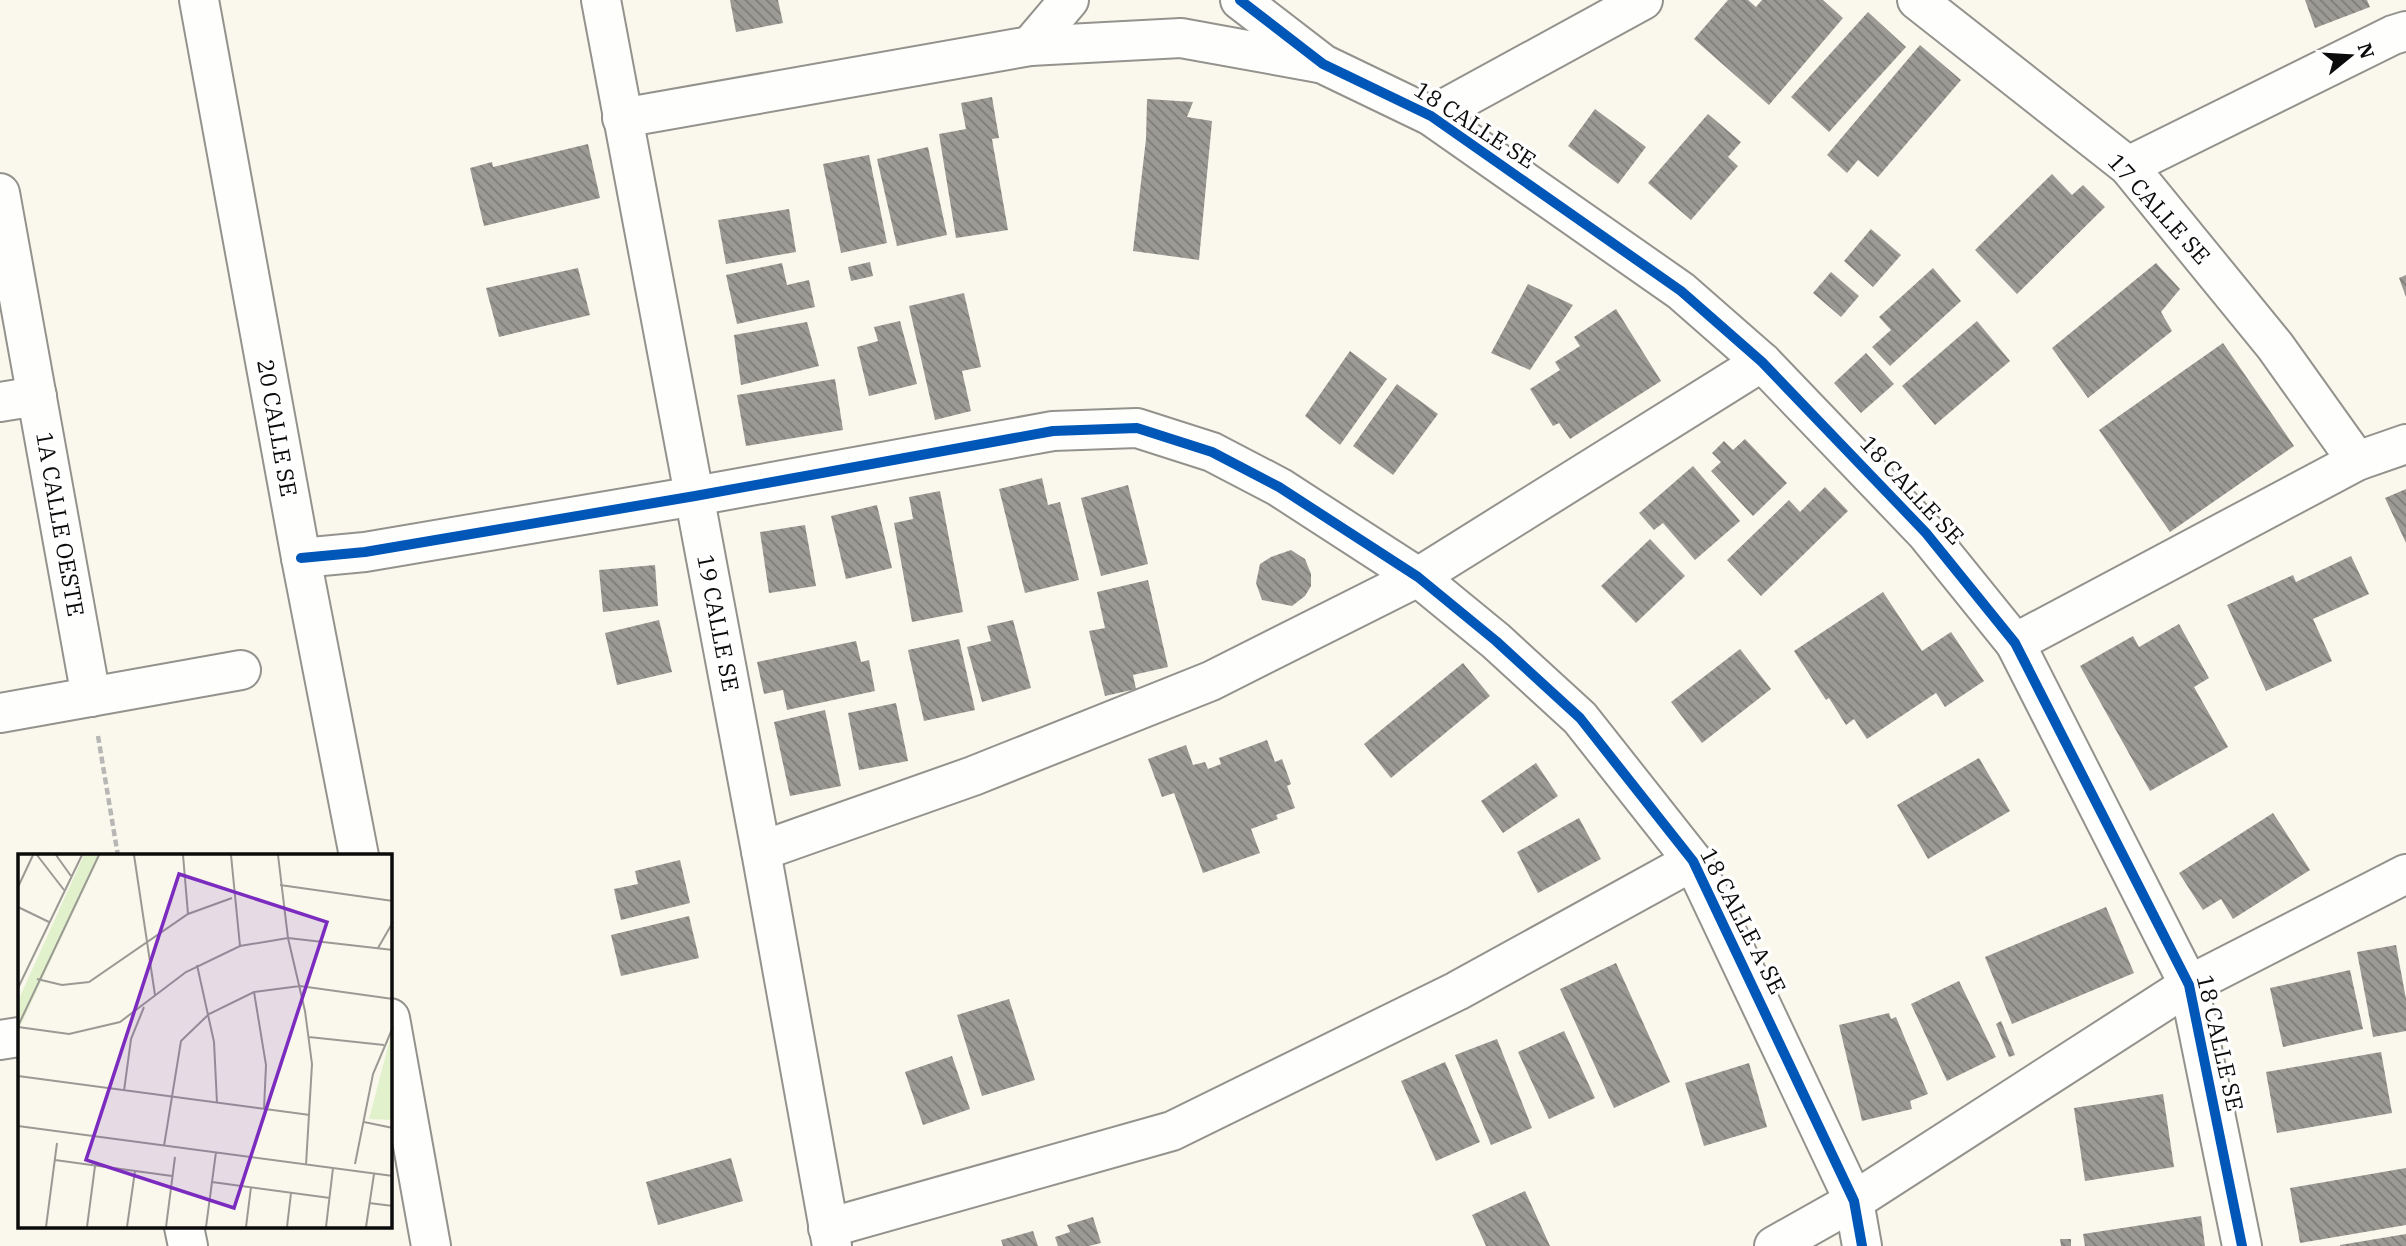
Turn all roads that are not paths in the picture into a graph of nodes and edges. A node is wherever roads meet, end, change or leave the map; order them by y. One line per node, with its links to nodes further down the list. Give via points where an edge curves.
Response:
1 (199, 0): 19 (street, 20 CALLE SE)
2 (601, 0): 11 (street, 19 CALLE SE)
3 (1069, 0): 8 (street)
4 (1240, 0): 9 (street, 18 CALLE SE)
5 (1643, 0): 10 (street)
6 (1917, 0): 12 (street, 17 CALLE SE)
7 (2406, 31): 12 (street)
8 (1030, 46): 9 (street, via 1181,38); 11 (street)
9 (1324, 64): 10 (street, 18 CALLE SE)
10 (1431, 116): 14 (street, 18 CALLE SE, via 1681,291)
11 (622, 118): 18 (street, 19 CALLE SE)
12 (2127, 166): 17 (street, 17 CALLE SE, via 2275,345)
13 (0, 193): 15 (street, 1A CALLE OESTE)
14 (1762, 362): 20 (street); 21 (street, 18 CALLE SE, via 1926,533)
15 (18, 399): 23 (street, 1A CALLE OESTE)
16 (2406, 443): 17 (street)
17 (2357, 461): 21 (street)
18 (695, 496): 19 (street, 18 CALLE A SE, via 365,552); 20 (street, 18 CALLE A SE, via 1053,431 1137,428 1212,452 1279,487); 25 (street, 19 CALLE SE)
19 (301, 558): 26 (street, 20 CALLE SE)
20 (1418, 577): 25 (street, via 1211,681 973,776); 27 (street, 18 CALLE A SE, via 1580,718)
21 (2015, 643): 29 (street, 18 CALLE SE)
22 (241, 670): 23 (street)
23 (91, 697): 24 (street)
24 (0, 713)
25 (761, 851): 35 (street, 19 CALLE SE)
26 (359, 854)
27 (1693, 861): 33 (street, 18 CALLE A SE); 35 (street, via 1457,991 1172,1132)
28 (2406, 874): 29 (street)
29 (2189, 985): 33 (street); 40 (street, 18 CALLE SE)
30 (392, 1029): 37 (street)
31 (18, 1037): 32 (street)
32 (0, 1040)
33 (1854, 1201): 38 (street); 39 (street, 18 CALLE A SE)
34 (184, 1228): 36 (street)
35 (830, 1237)
36 (188, 1246)
37 (431, 1246)
38 (1774, 1246)
39 (1862, 1246)
40 (2242, 1246)

